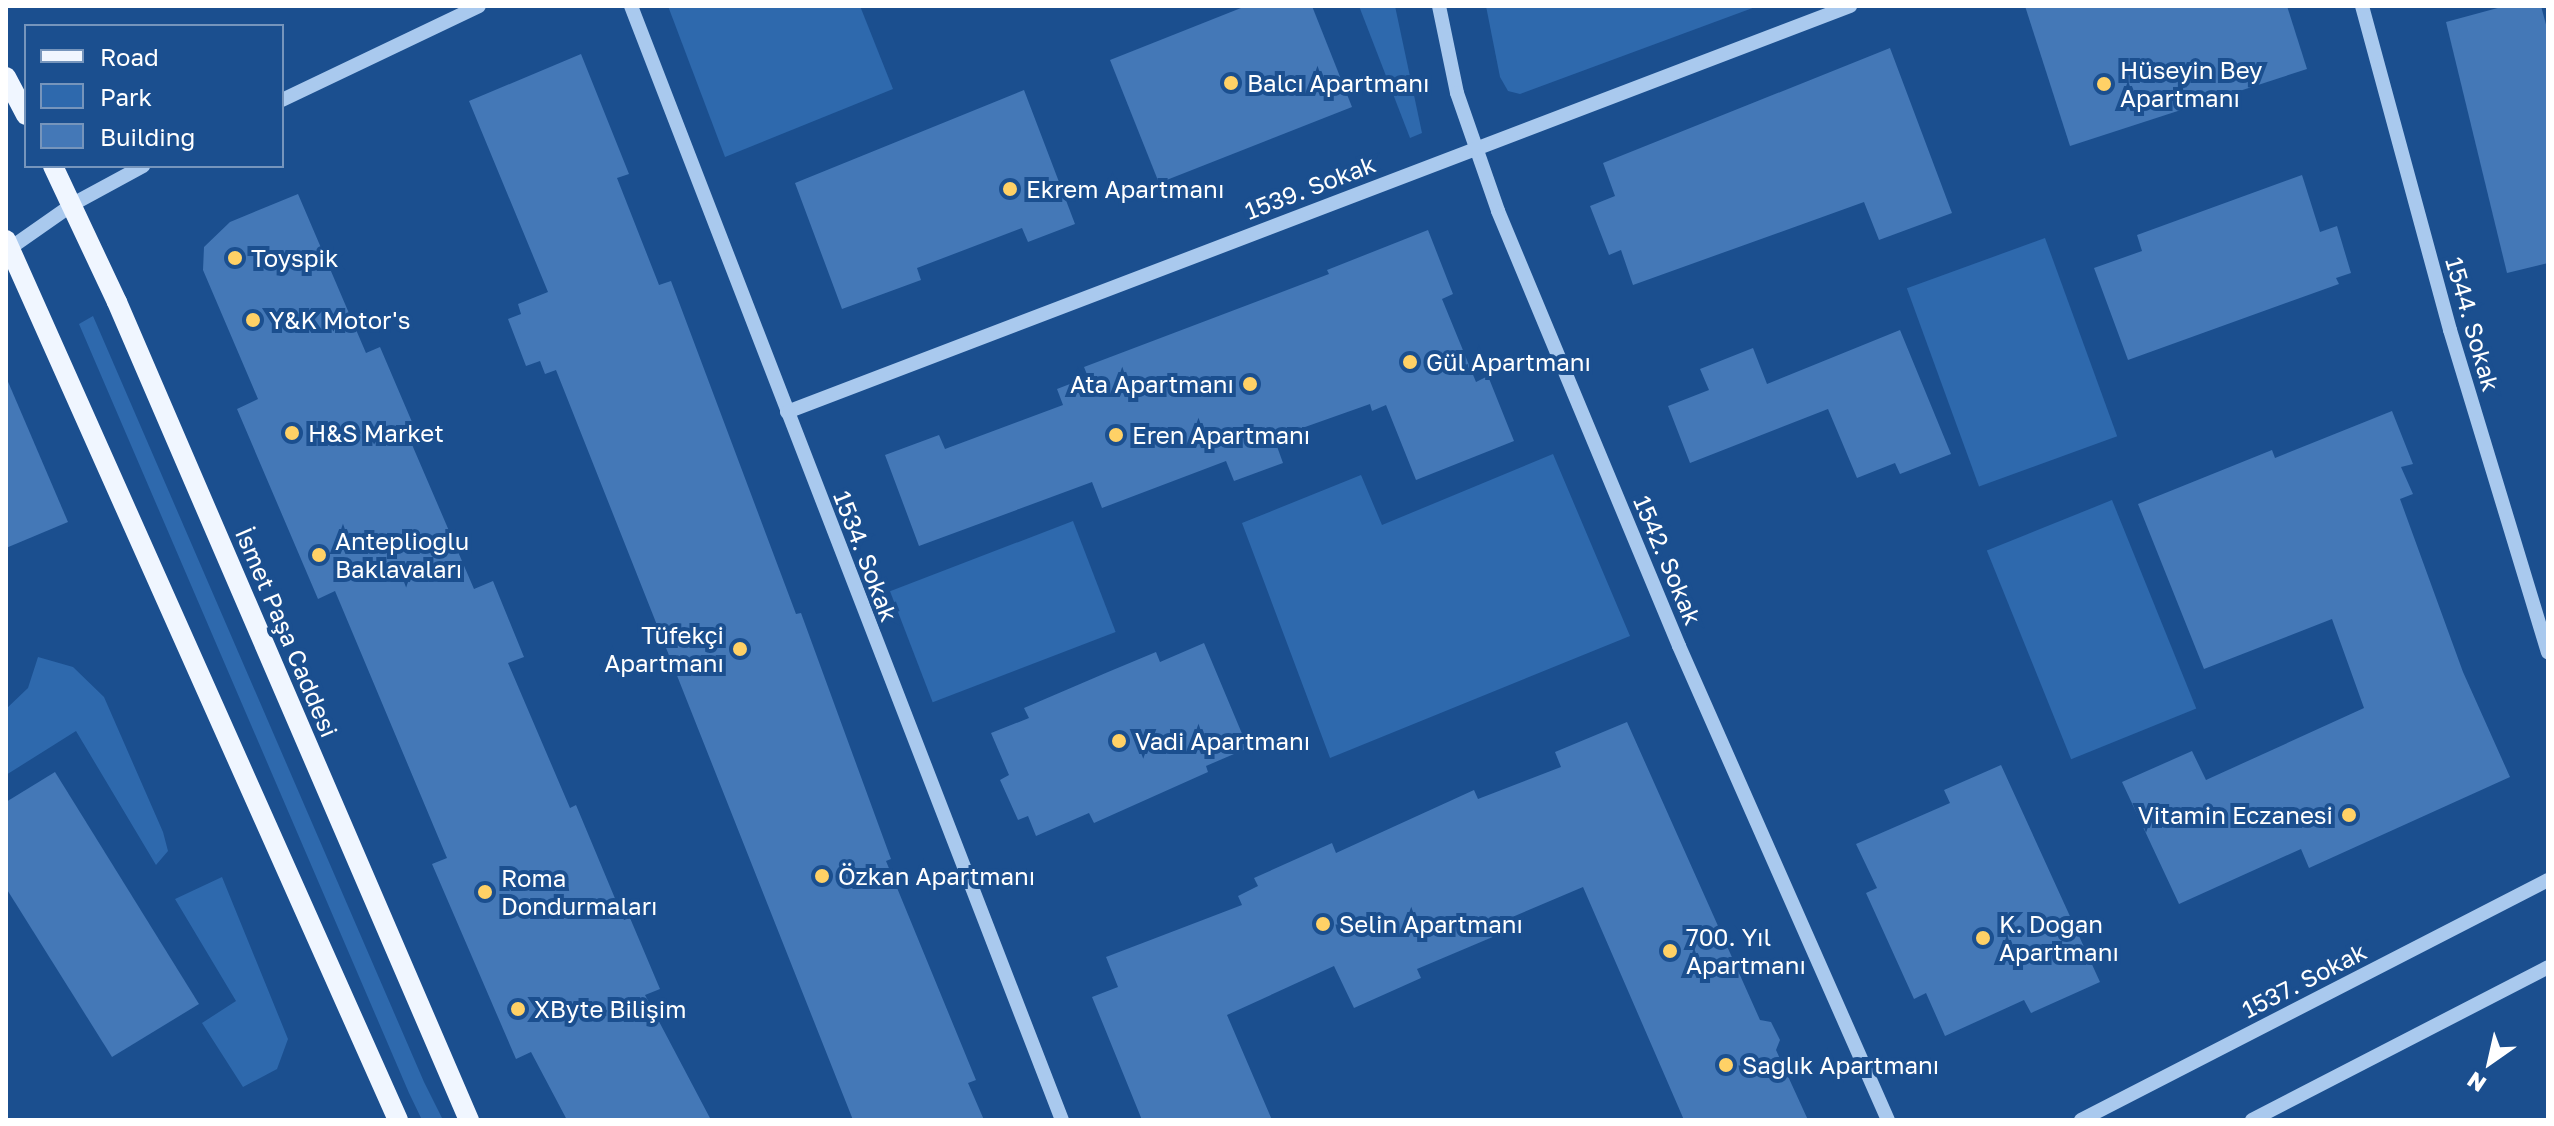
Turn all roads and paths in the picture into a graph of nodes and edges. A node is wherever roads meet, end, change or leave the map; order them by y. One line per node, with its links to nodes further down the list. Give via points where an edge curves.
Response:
1 (479, 6): 7 (street)
2 (631, 6): 14 (street, 1534. Sokak)
3 (1439, 6): 9 (street, 1542. Sokak)
4 (1850, 6): 9 (street, 1539. Sokak)
5 (2362, 6): 15 (street, 1544. Sokak, via 2450,330)
6 (6, 77): 8 (main road)
7 (284, 99)
8 (24, 111)
9 (1474, 148): 14 (street, 1539. Sokak); 21 (street, 1542. Sokak, via 1679,646)
10 (54, 168): 12 (main road, İsmet Paşa Caddesi)
11 (139, 168): 12 (street)
12 (73, 204): 13 (street); 19 (main road, İsmet Paşa Caddesi)
13 (7, 246): 18 (main road)
14 (787, 412): 20 (street, 1534. Sokak)
15 (2548, 652)
16 (2548, 880): 22 (street, 1537. Sokak)
17 (2548, 967): 23 (street)
18 (398, 1120)
19 (469, 1120)
20 (1062, 1120)
21 (1888, 1120)
22 (2081, 1120)
23 (2252, 1120)

